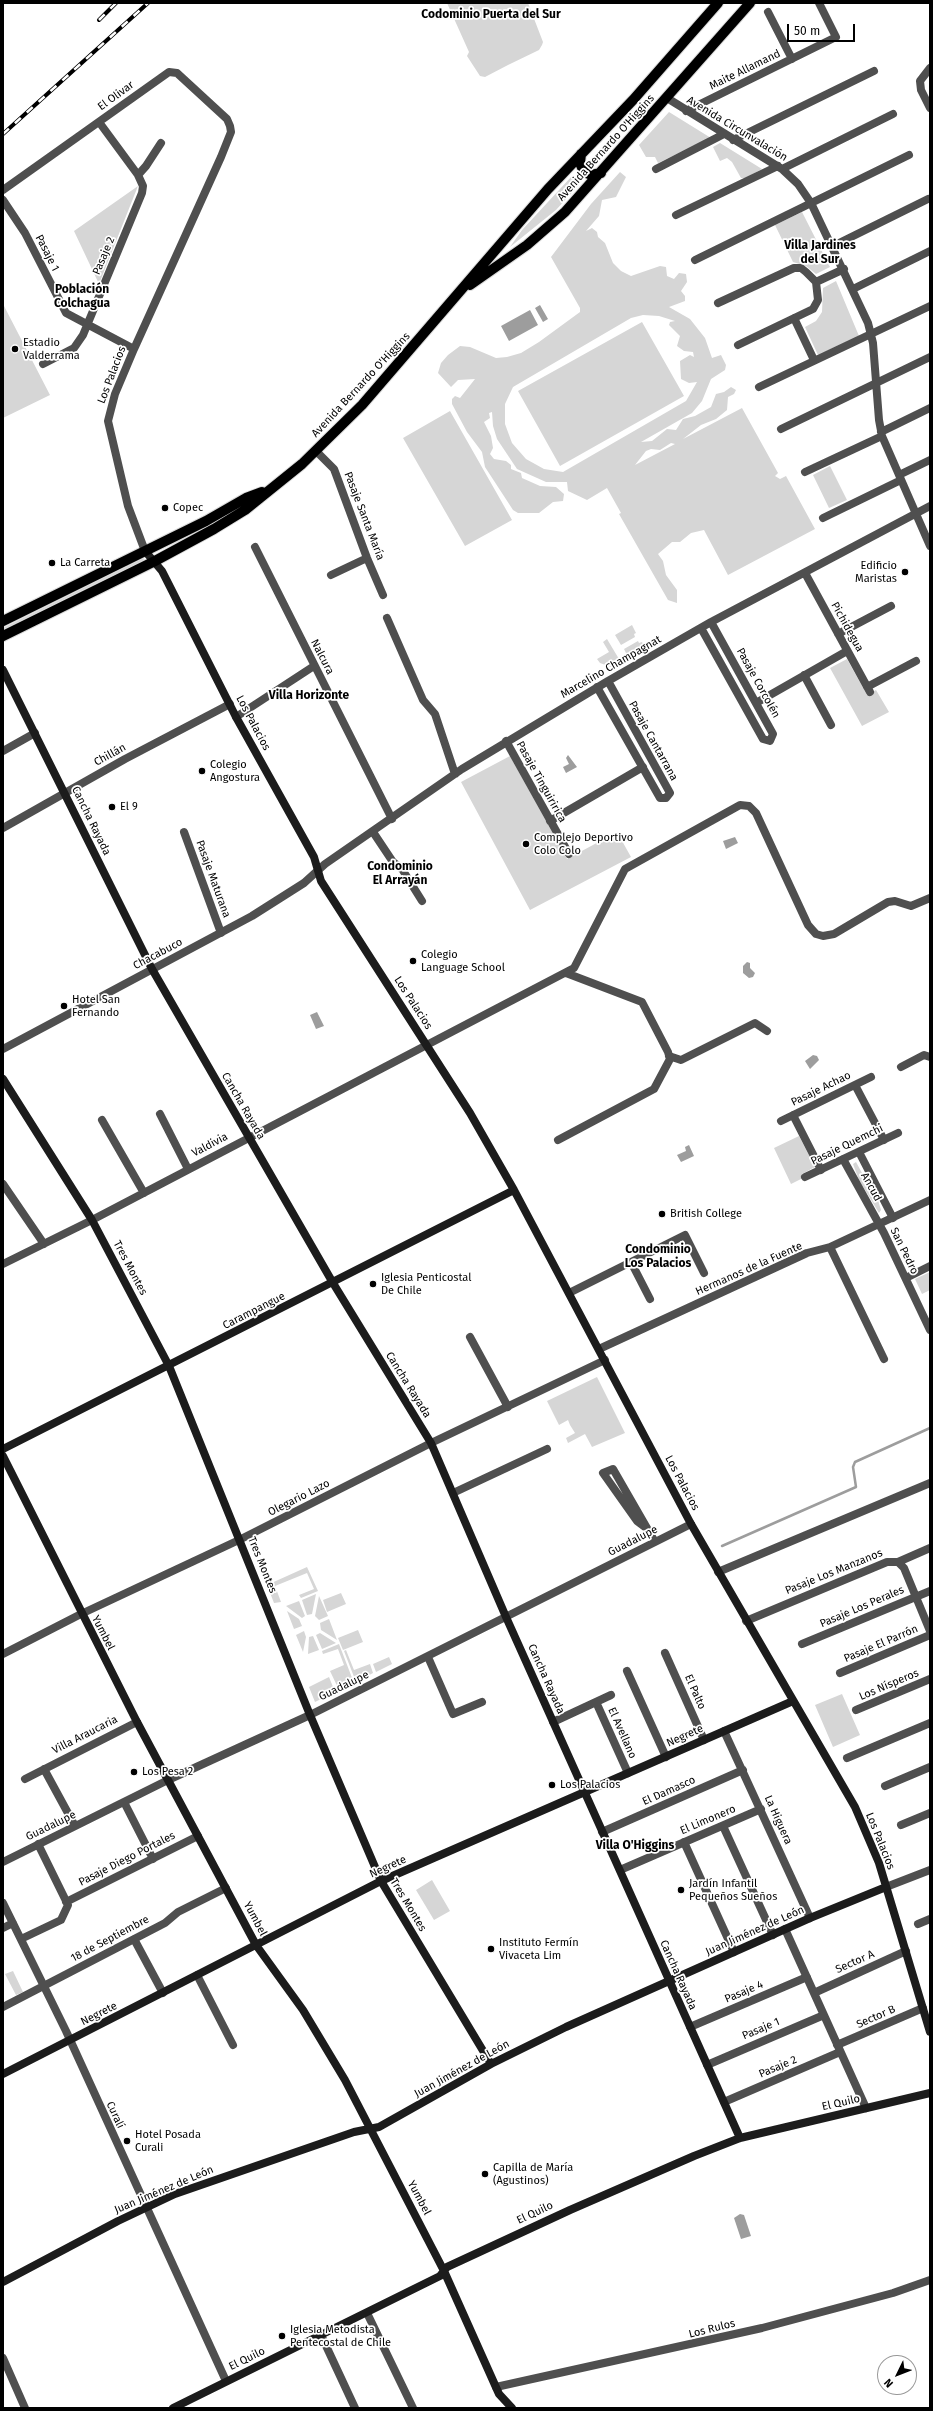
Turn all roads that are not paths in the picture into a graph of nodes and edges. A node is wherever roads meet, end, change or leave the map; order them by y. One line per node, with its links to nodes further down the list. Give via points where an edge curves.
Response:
1 (718, 3): 17 (main road, Avenida Bernardo O'Higgins, via 633,100)
2 (750, 3): 8 (main road, Avenida Bernardo O'Higgins)
3 (819, 3): 5 (street, Maite Allamand, via 836,37)
4 (768, 12): 5 (street)
5 (792, 59): 10 (street, Maite Allamand)
6 (930, 68): 9 (street, via 920,81 921,90)
7 (874, 71): 15 (street)
8 (667, 98): 10 (street, Avenida Circunvalación); 21 (main road, Avenida Bernardo O'Higgins)
9 (930, 108)
10 (686, 111): 14 (street, Avenida Circunvalación)
11 (893, 114): 19 (street)
12 (99, 122): 13 (street, El Olivar, via 173,71 226,119); 22 (street); 23 (street, El Olivar)
13 (231, 132): 41 (street, Los Palacios)
14 (724, 134): 15 (street, Avenida Circunvalación); 20 (street)
15 (733, 140): 19 (street, Avenida Circunvalación)
16 (161, 143): 22 (street)
17 (581, 154): 21 (main road, via 580,163 584,172 591,175); 34 (main road, Avenida Bernardo O'Higgins, via 481,266)
18 (909, 155): 26 (street)
19 (780, 167): 26 (street, Avenida Circunvalación, via 798,184); 27 (street)
20 (656, 169)
21 (601, 173): 34 (main road, Avenida Bernardo O'Higgins, via 565,212 540,234)
22 (138, 175): 38 (street, Pasaje 2, via 143,186 142,194)
23 (3, 190)
24 (928, 199): 28 (street)
25 (3, 200): 38 (street, Pasaje 1, via 25,233 64,311)
26 (811, 203): 28 (street, Avenida Circunvalación); 30 (street)
27 (676, 216)
28 (833, 246): 31 (street, Avenida Circunvalación)
29 (930, 251): 33 (street)
30 (695, 260)
31 (844, 269): 32 (street); 33 (street, Avenida Circunvalación)
32 (816, 282): 35 (street, via 800,268 794,268); 37 (street, via 816,306)
33 (853, 289): 39 (street, Avenida Circunvalación)
34 (463, 290): 50 (main road, Avenida Bernardo O'Higgins, via 362,405)
35 (718, 303)
36 (930, 306): 39 (street)
37 (794, 318): 40 (street); 43 (street)
38 (87, 326): 41 (street, Pasaje 1); 44 (street, Pasaje 2, via 74,348)
39 (871, 333): 43 (street); 45 (street, Avenida Circunvalación)
40 (738, 345)
41 (134, 349): 60 (street, Los Palacios, via 111,406 108,428 128,506)
42 (930, 357): 45 (street)
43 (814, 360): 46 (street)
44 (42, 364)
45 (876, 384): 48 (street); 49 (street, Avenida Circunvalación)
46 (759, 386)
47 (930, 408): 49 (street)
48 (781, 429)
49 (882, 434): 52 (street); 53 (street, Avenida Circunvalación)
50 (316, 451): 54 (main road, Avenida Bernardo O'Higgins); 61 (street, Pasaje Santa María, via 334,469)
51 (930, 460): 53 (street)
52 (805, 472)
53 (900, 478): 56 (street, Avenida Circunvalación); 57 (street)
54 (270, 489): 60 (main road, Avenida Bernardo O'Higgins, via 246,498); 62 (main road, Avenida Bernardo O'Higgins, via 245,510)
55 (930, 506): 56 (street, Marcelino Champagnat)
56 (916, 514): 58 (street, Avenida Circunvalación); 63 (street, Marcelino Champagnat)
57 (823, 518)
58 (930, 546)
59 (255, 547): 75 (street, Nalcura)
60 (145, 551): 62 (main road, Los Palacios); 68 (main road, Avenida Bernardo O'Higgins)
61 (367, 558): 64 (street); 65 (street, Pasaje Santa María)
62 (155, 561): 72 (main road, Avenida Bernardo O'Higgins); 81 (main road, Los Palacios)
63 (805, 573): 69 (street, Marcelino Champagnat); 71 (street, Pichidegua)
64 (330, 575)
65 (383, 595)
66 (891, 606): 71 (street)
67 (387, 618): 88 (street, via 423,700 435,714)
68 (3, 621)
69 (711, 622): 70 (street, Marcelino Champagnat); 80 (street, Pasaje Corcolén)
70 (701, 628): 78 (street, Marcelino Champagnat); 80 (street, Pasaje Corcolén, via 763,739 770,740 774,734)
71 (838, 634): 73 (street, Pichidegua)
72 (3, 636)
73 (847, 651): 74 (street, Pichidegua, via 868,690); 77 (street)
74 (916, 661)
75 (314, 666): 82 (street); 90 (street, Nalcura)
76 (3, 670): 84 (main road, Cancha Rayada)
77 (804, 675): 80 (street); 83 (street)
78 (608, 681): 79 (street, Marcelino Champagnat); 87 (street, Pasaje Cantarrana, via 670,793 668,796 660,798)
79 (598, 687): 85 (street, Marcelino Champagnat); 87 (street, Pasaje Cantarrana)
80 (756, 703)
81 (230, 704): 82 (main road, Los Palacios); 89 (street, Chillán)
82 (236, 717): 96 (main road, Los Palacios, via 314,857)
83 (831, 725)
84 (35, 734): 86 (street); 89 (main road, Cancha Rayada)
85 (506, 741): 88 (street, Marcelino Champagnat); 91 (street, Pasaje Tinguiririca)
86 (3, 751)
87 (643, 767): 91 (street)
88 (455, 774): 90 (street, Marcelino Champagnat)
89 (65, 794): 92 (street, Chillán); 100 (main road, Cancha Rayada)
90 (392, 820): 94 (street, Marcelino Champagnat)
91 (550, 821): 95 (street, Pasaje Tinguiririca)
92 (3, 828)
93 (184, 832): 99 (street, Pasaje Maturana)
94 (373, 832): 96 (street, Marcelino Champagnat); 98 (street, via 393,862 402,869)
95 (569, 854)
96 (318, 871): 99 (street, Chacabuco, via 293,891); 103 (main road, Los Palacios, via 321,881)
97 (930, 898): 101 (street, Valdivia, via 911,906 895,901 888,902 834,934 816,934 808,926 756,813 749,806 740,806 625,870 574,968)
98 (422, 901)
99 (221, 933): 100 (street, Chacabuco)
100 (152, 969): 104 (street, Chacabuco); 116 (main road, Cancha Rayada)
101 (566, 972): 103 (street, Valdivia); 105 (street, via 642,1002)
102 (767, 1031): 105 (street, via 755,1023 681,1060)
103 (426, 1044): 116 (street, Valdivia); 125 (main road, Los Palacios, via 470,1113)
104 (3, 1049)
105 (670, 1056): 117 (street, via 654,1089)
106 (930, 1057): 107 (street, via 924,1055)
107 (901, 1067)
108 (871, 1077): 110 (street, Pasaje Achao)
109 (3, 1079): 129 (main road, Tres Montes)
110 (855, 1085): 112 (street, Pasaje Achao); 118 (street)
111 (160, 1114): 121 (street)
112 (793, 1115): 114 (street, Pasaje Achao); 122 (street)
113 (102, 1120): 126 (street)
114 (781, 1121)
115 (898, 1133): 118 (street, Pasaje Quemchi)
116 (248, 1138): 121 (street, Valdivia); 138 (main road, Cancha Rayada)
117 (558, 1140)
118 (884, 1140): 119 (street, Pasaje Quemchi)
119 (859, 1152): 120 (street, Pasaje Quemchi); 128 (street, Ancud)
120 (843, 1159): 122 (street, Pasaje Quemchi); 130 (street, Ancud)
121 (188, 1169): 126 (street, Valdivia)
122 (821, 1170): 123 (street, Pasaje Quemchi)
123 (805, 1177)
124 (3, 1184): 131 (street)
125 (514, 1190): 138 (main road, Carampangue); 139 (main road, Los Palacios)
126 (144, 1193): 129 (street, Valdivia)
127 (930, 1200): 128 (street, Hermanos de la Fuente)
128 (893, 1218): 130 (street, Hermanos de la Fuente)
129 (92, 1220): 131 (street, Valdivia); 146 (main road, Tres Montes)
130 (879, 1224): 132 (street, Hermanos de la Fuente); 137 (street, San Pedro)
131 (44, 1244): 134 (street, Valdivia)
132 (830, 1247): 143 (street, Hermanos de la Fuente, via 807,1253); 144 (street)
133 (631, 1262): 136 (street, via 685,1235); 139 (street); 140 (street)
134 (3, 1264)
135 (930, 1266): 137 (street)
136 (704, 1273)
137 (906, 1278): 141 (street, San Pedro)
138 (333, 1283): 146 (main road, Carampangue); 148 (main road, Cancha Rayada)
139 (569, 1293): 143 (main road, Los Palacios)
140 (650, 1299)
141 (930, 1330)
142 (470, 1337): 147 (street)
143 (599, 1349): 145 (main road, Los Palacios)
144 (884, 1359)
145 (605, 1360): 147 (street, Olegario Lazo); 154 (main road, Los Palacios)
146 (169, 1366): 149 (main road, Carampangue); 156 (main road, Tres Montes)
147 (508, 1407): 148 (street, Olegario Lazo)
148 (431, 1443): 153 (main road, Cancha Rayada); 156 (street, Olegario Lazo)
149 (3, 1449)
150 (547, 1449): 153 (street)
151 (3, 1456): 163 (main road, Yumbel)
152 (930, 1483): 160 (street)
153 (453, 1494): 164 (main road, Cancha Rayada)
154 (691, 1524): 157 (street, Guadalupe); 160 (main road, Los Palacios)
155 (645, 1527): 155 (street, via 613,1469 603,1473 637,1521); 157 (street)
156 (239, 1540): 163 (street, Olegario Lazo); 180 (main road, Tres Montes)
157 (655, 1542): 164 (street, Guadalupe)
158 (930, 1548): 159 (street, Pasaje Los Manzanos)
159 (898, 1562): 162 (street, via 904,1568); 165 (street, Pasaje Los Manzanos, via 886,1562)
160 (718, 1572): 165 (main road, Los Palacios)
161 (930, 1590): 162 (street, Pasaje Los Perales)
162 (916, 1596): 166 (street); 168 (street, Pasaje Los Perales)
163 (81, 1614): 170 (street, Olegario Lazo); 181 (main road, Yumbel)
164 (506, 1617): 171 (street, Guadalupe); 182 (main road, Cancha Rayada)
165 (746, 1621): 176 (main road, Los Palacios)
166 (930, 1631)
167 (930, 1635): 173 (street, Pasaje El Parrón)
168 (802, 1644)
169 (665, 1653): 185 (street, El Palto)
170 (3, 1654)
171 (428, 1657): 177 (street, via 454,1714); 180 (street, Guadalupe)
172 (627, 1671): 186 (street)
173 (840, 1673)
174 (930, 1679): 179 (street, Los Nísperos)
175 (610, 1695): 178 (street)
176 (793, 1701): 184 (main road, Negrete); 211 (main road, Los Palacios, via 855,1807)
177 (482, 1702)
178 (596, 1702): 182 (street); 191 (street, El Avellano)
179 (856, 1710)
180 (310, 1715): 193 (street, Guadalupe); 210 (main road, Tres Montes)
181 (137, 1722): 189 (street, Villa Araucaria); 193 (main road, Yumbel)
182 (553, 1722): 195 (main road, Cancha Rayada)
183 (930, 1723): 187 (street)
184 (724, 1731): 185 (main road, Negrete); 190 (street, La Higuera)
185 (704, 1740): 186 (main road, Negrete)
186 (666, 1757): 191 (main road, Negrete)
187 (847, 1758)
188 (930, 1767): 194 (street)
189 (44, 1769): 192 (street, Villa Araucaria); 200 (street)
190 (744, 1770): 197 (street, La Higuera); 202 (street, El Damasco)
191 (628, 1773): 195 (main road, Negrete)
192 (25, 1779)
193 (168, 1780): 196 (street, Guadalupe); 203 (main road, Yumbel)
194 (885, 1786)
195 (584, 1792): 202 (main road, Cancha Rayada); 210 (main road, Negrete)
196 (124, 1802): 200 (street, Guadalupe); 206 (street)
197 (761, 1809): 201 (street, El Limonero); 215 (street, La Higuera)
198 (930, 1813): 199 (street)
199 (901, 1825)
200 (75, 1826): 205 (street, Guadalupe)
201 (723, 1826): 204 (street, El Limonero); 221 (street)
202 (602, 1832): 208 (main road, Cancha Rayada)
203 (198, 1836): 206 (street, Pasaje Diego Portales); 212 (main road, Yumbel)
204 (684, 1842): 208 (street, El Limonero); 225 (street)
205 (38, 1844): 207 (street, Guadalupe); 214 (street)
206 (153, 1859): 214 (street, Pasaje Diego Portales)
207 (3, 1862)
208 (620, 1870): 229 (main road, Cancha Rayada)
209 (930, 1870): 211 (street, Juan Jiménez de León)
210 (381, 1881): 224 (main road, Negrete); 241 (main road, Tres Montes)
211 (886, 1887): 215 (main road, Juan Jiménez de León); 226 (main road, Los Palacios)
212 (226, 1888): 223 (street, 18 de Septiembre, via 178,1912 165,1923); 224 (main road, Yumbel)
213 (3, 1903): 217 (street, Curalí)
214 (67, 1904): 222 (street, via 61,1920)
215 (810, 1918): 220 (main road, Juan Jiménez de León)
216 (930, 1919): 218 (street)
217 (13, 1923): 219 (street); 222 (street, Curalí)
218 (918, 1924)
219 (3, 1928)
220 (785, 1930): 221 (main road, Juan Jiménez de León); 228 (street)
221 (773, 1935): 225 (main road, Juan Jiménez de León)
222 (21, 1939): 230 (street, Curalí)
223 (134, 1939): 230 (street, 18 de Septiembre); 231 (street)
224 (256, 1945): 227 (main road, Negrete); 247 (main road, Yumbel, via 314,2026)
225 (734, 1952): 229 (main road, Juan Jiménez de León)
226 (906, 1952): 232 (street, Sector A); 234 (main road, Los Palacios)
227 (198, 1975): 231 (main road, Negrete); 239 (street)
228 (807, 1977): 232 (street); 236 (street, Pasaje 4)
229 (668, 1981): 236 (main road, Cancha Rayada); 241 (main road, Juan Jiménez de León)
230 (44, 1986): 233 (street, 18 de Septiembre); 238 (street, Curalí)
231 (163, 1993): 238 (main road, Negrete)
232 (814, 1993): 235 (street)
233 (3, 2007)
234 (923, 2008): 237 (main road, Los Palacios); 240 (street, Sector B)
235 (824, 2015): 240 (street); 242 (street, Pasaje 1)
236 (690, 2028): 242 (main road, Cancha Rayada)
237 (930, 2032)
238 (70, 2041): 243 (main road, Negrete); 249 (street, Curalí)
239 (233, 2045)
240 (839, 2049): 245 (street, Pasaje 2); 246 (street)
241 (491, 2064): 247 (main road, Juan Jiménez de León, via 379,2127)
242 (707, 2065): 245 (main road, Cancha Rayada)
243 (3, 2074)
244 (930, 2093): 246 (main road, El Quilo)
245 (724, 2102): 248 (main road, Cancha Rayada)
246 (866, 2108): 248 (main road, El Quilo)
247 (370, 2129): 249 (main road, Juan Jiménez de León, via 354,2132 215,2179); 250 (main road, Yumbel)
248 (740, 2138): 250 (main road, El Quilo, via 570,2210 447,2267)
249 (146, 2207): 252 (main road, Juan Jiménez de León); 256 (street, Curalí)
250 (444, 2271): 253 (main road, El Quilo, via 440,2276); 257 (main road, Yumbel)
251 (930, 2280): 257 (street, Los Rulos, via 893,2293 762,2328)
252 (3, 2282)
253 (366, 2313): 254 (main road, El Quilo); 261 (street)
254 (321, 2335): 256 (main road, El Quilo); 260 (street)
255 (3, 2358): 258 (street)
256 (226, 2381): 259 (main road, El Quilo)
257 (496, 2388): 262 (main road, Yumbel, via 503,2400)
258 (25, 2408)
259 (173, 2408)
260 (355, 2408)
261 (413, 2408)
262 (512, 2408)

